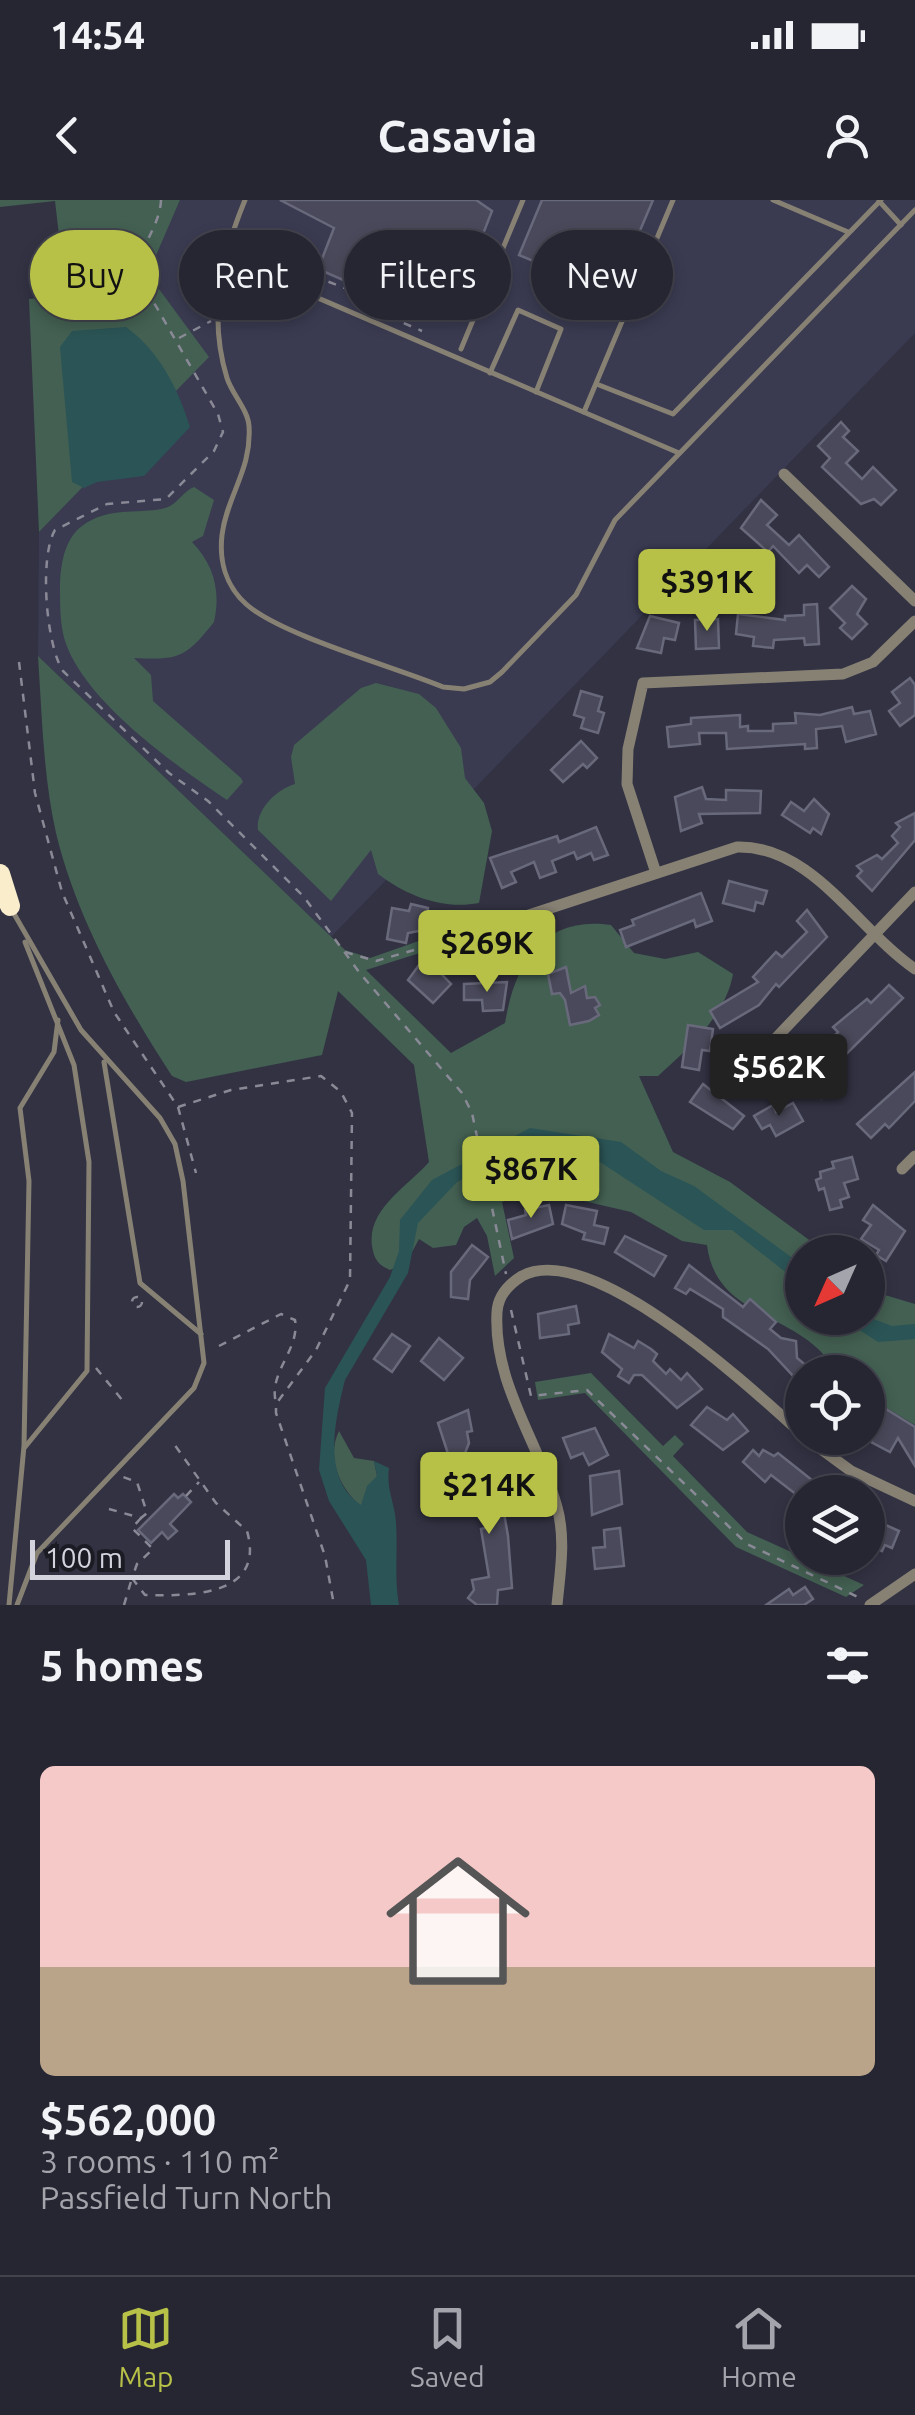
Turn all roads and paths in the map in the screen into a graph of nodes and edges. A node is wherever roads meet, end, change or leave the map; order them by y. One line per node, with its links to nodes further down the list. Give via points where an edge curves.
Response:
1 (161, 200): 15 (path, via 138,275)
2 (245, 200): 9 (lane)
3 (523, 200): 16 (lane)
4 (674, 200): 18 (lane)
5 (772, 200): 10 (lane)
6 (879, 200): 8 (lane); 10 (lane)
7 (915, 210): 8 (lane)
8 (900, 225): 21 (lane)
9 (234, 230)
10 (848, 232): 18 (lane, via 673,414)
11 (324, 280): 14 (path, via 396,308 392,318)
12 (324, 301): 17 (lane)
13 (217, 320): 15 (path); 21 (lane, via 226,376 249,420 248,464 222,531 220,562 232,587 276,622 443,687 464,690 502,672 576,595 616,520)
14 (423, 332)
15 (177, 339): 32 (path, via 218,414 220,442 166,499 106,504 55,530 49,552 53,654 62,671 304,897)
16 (461, 348)
17 (490, 373): 19 (lane); 19 (lane, via 518,310 561,329)
18 (599, 386): 20 (lane)
19 (536, 392): 20 (lane)
20 (584, 412): 21 (lane)
21 (680, 453)
22 (784, 474): 23 (street)
23 (915, 601)
24 (915, 620): 26 (street, via 873,662 843,674 642,683 627,784)
25 (19, 662): 37 (path, via 35,793 62,892 114,1012)
26 (656, 873): 30 (street); 31 (street, via 736,847 773,850 806,871)
27 (0, 874): 29 (highway)
28 (915, 892): 31 (street)
29 (10, 906): 34 (lane); 35 (lane)
30 (477, 932): 32 (path, via 376,960)
31 (873, 936): 33 (street); 36 (street)
32 (342, 950): 41 (path, via 462,1093)
33 (915, 970)
34 (58, 1020): 44 (lane, via 80,1091 89,1162); 49 (lane, via 54,1052 20,1108 29,1181)
35 (102, 1057): 42 (lane, via 160,1118 175,1144); 42 (lane, via 140,1284)
36 (754, 1060)
37 (178, 1107): 40 (path); 46 (path, via 231,1090 321,1076 342,1092 352,1113 350,1280 316,1350)
38 (915, 1156): 39 (street)
39 (902, 1169)
40 (196, 1173)
41 (510, 1284): 47 (street, via 550,1270 600,1285 700,1344); 61 (path, via 531,1396 580,1388 592,1393 747,1544); 66 (street, via 499,1301 498,1325 522,1429 557,1507)
42 (204, 1336): 51 (lane, via 204,1363 194,1388)
43 (219, 1346): 46 (path, via 281,1314 294,1320 296,1332 273,1392)
44 (88, 1367): 45 (path, via 108,1378); 49 (lane)
45 (123, 1402)
46 (276, 1404): 65 (path, via 326,1556)
47 (785, 1419)
48 (174, 1444): 52 (path)
49 (24, 1450): 62 (lane)
50 (829, 1455): 54 (street)
51 (112, 1474): 56 (path, via 137,1482); 63 (lane, via 37,1552)
52 (200, 1481): 53 (path); 60 (path, via 247,1531 250,1552 241,1574 220,1592 151,1595 139,1592)
53 (186, 1496)
54 (915, 1501)
55 (109, 1510): 58 (path)
56 (147, 1513): 57 (path); 58 (path)
57 (151, 1517)
58 (141, 1518): 60 (path, via 132,1528 153,1549)
59 (915, 1574): 61 (street)
60 (132, 1578): 64 (path)
61 (866, 1603)
62 (9, 1605)
63 (17, 1605)
64 (124, 1605)
65 (334, 1605)
66 (557, 1605)

